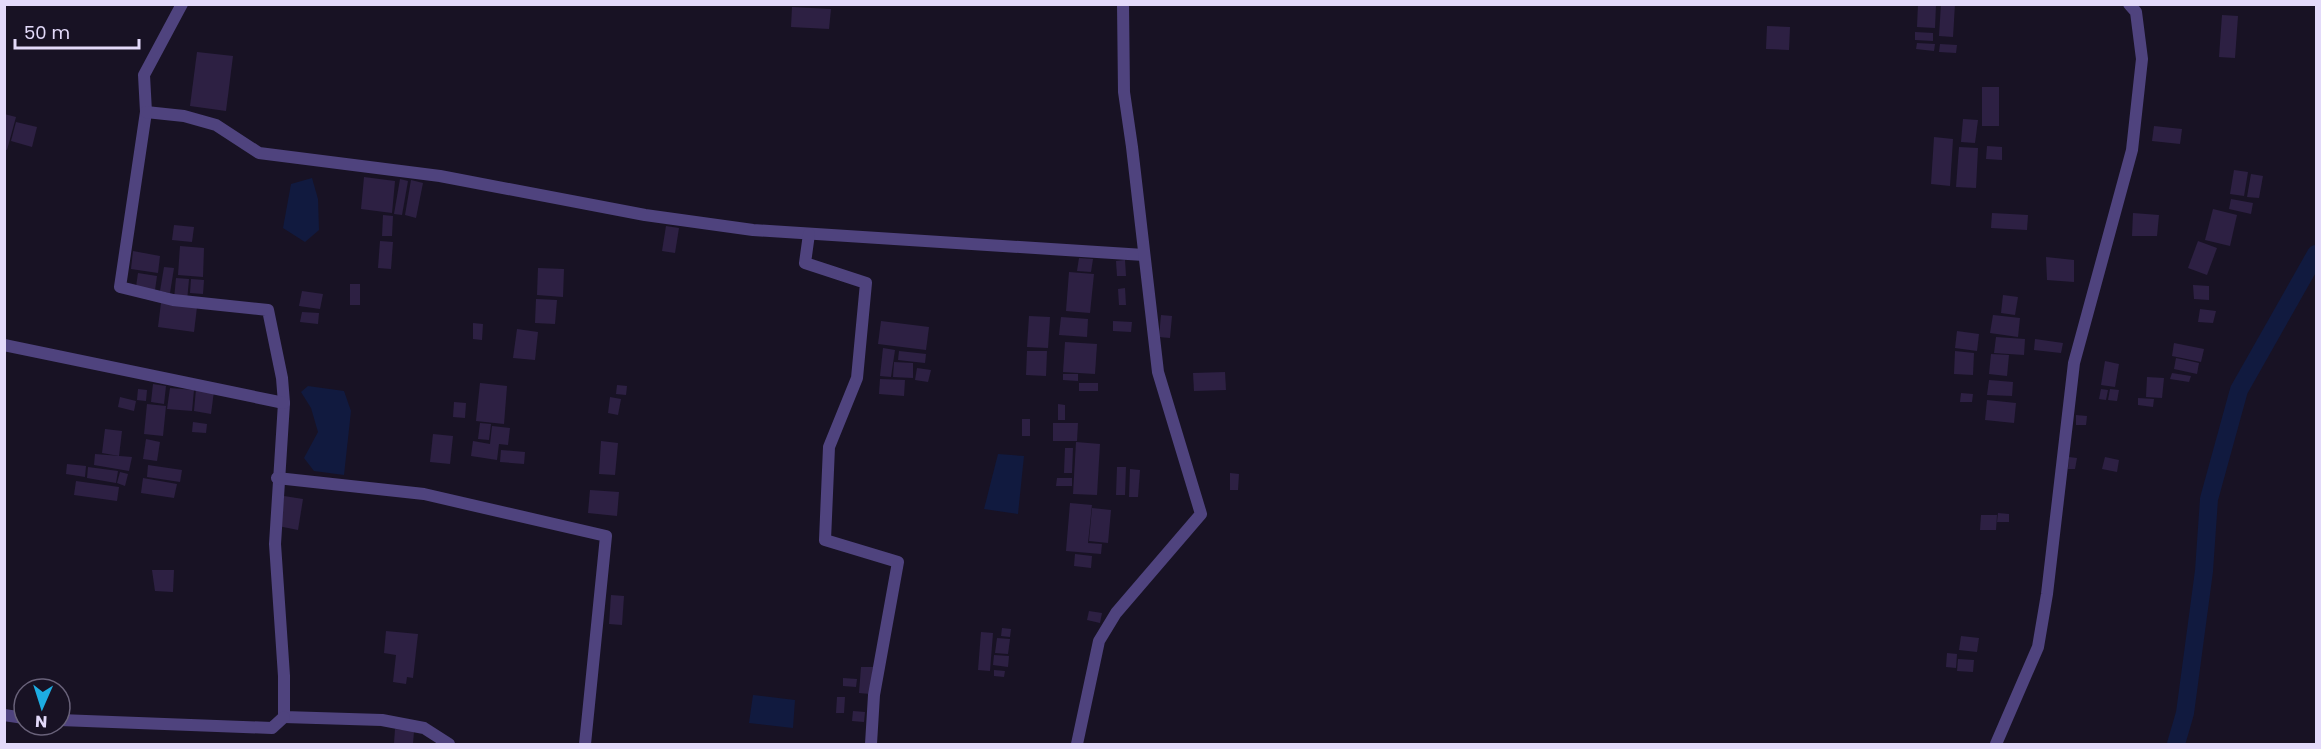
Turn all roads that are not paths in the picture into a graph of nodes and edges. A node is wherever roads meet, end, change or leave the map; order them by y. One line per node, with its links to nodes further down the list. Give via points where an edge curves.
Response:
1 (182, 4): 4 (street, via 144,75)
2 (1123, 4): 6 (street, via 1124,92)
3 (2129, 4): 16 (street, via 2136,12 2142,59 2132,150 2074,363 2038,647)
4 (146, 112): 5 (street, via 184,116 216,125 259,153 440,176 645,215); 8 (street, via 120,287 173,300 268,310)
5 (809, 234): 6 (street); 14 (street, via 805,262 866,283 857,378 829,447 825,540 898,562 874,695)
6 (1144, 255): 15 (street, via 1158,372 1201,514 1116,613 1099,641)
7 (4, 345): 8 (street)
8 (284, 403): 9 (street)
9 (277, 478): 10 (street, via 275,544); 13 (street, via 424,494 606,536)
10 (284, 717): 11 (street, via 272,728); 12 (street, via 382,720 424,728)
11 (72, 720)
12 (449, 744)
13 (585, 744)
14 (871, 744)
15 (1077, 744)
16 (1996, 744)

